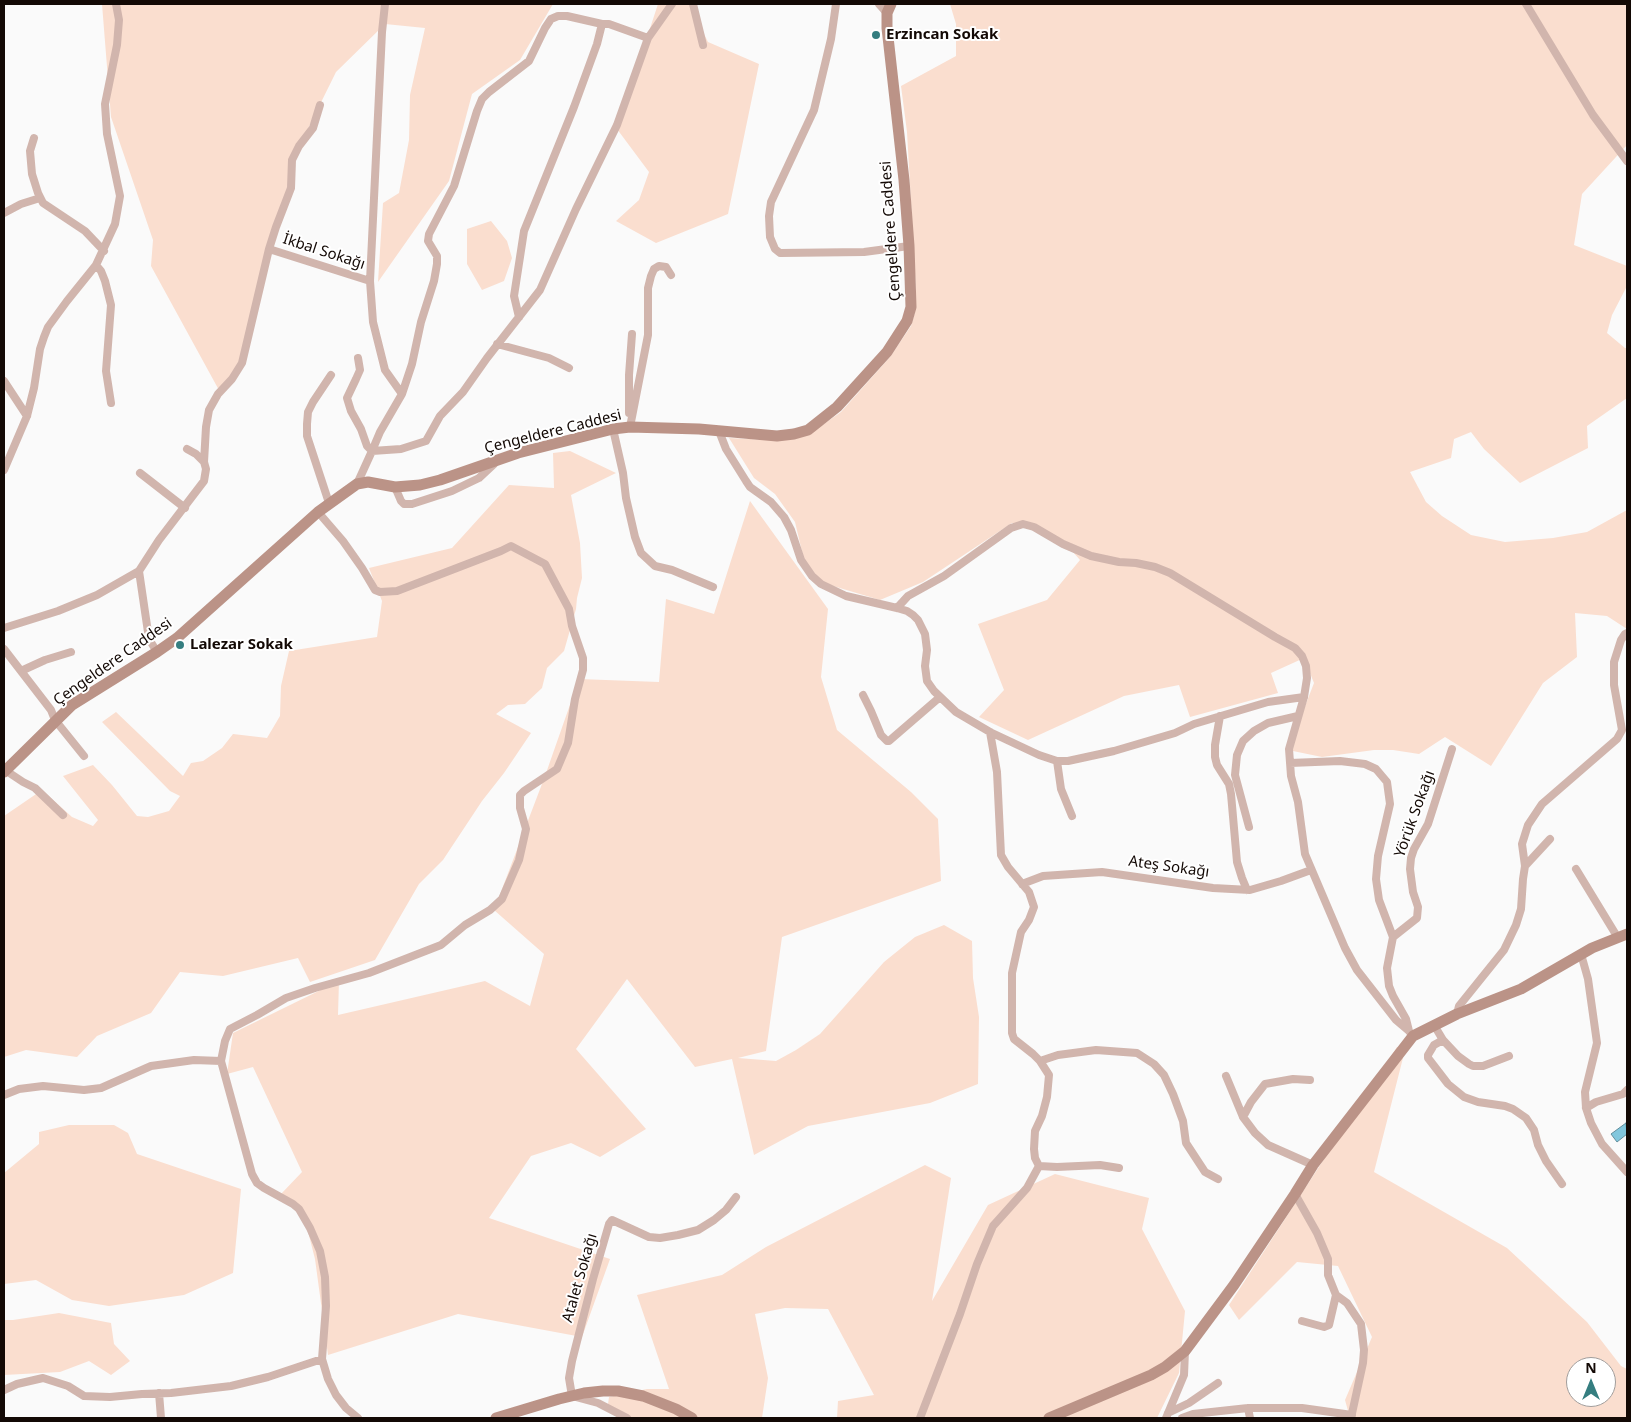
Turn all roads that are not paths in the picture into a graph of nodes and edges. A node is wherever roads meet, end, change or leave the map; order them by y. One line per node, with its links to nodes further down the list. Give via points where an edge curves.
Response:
1 (116, 4): 19 (street, via 119,20 117,45 106,104 107,134 120,196 115,224)
2 (385, 4): 22 (street)
3 (672, 4): 10 (street)
4 (693, 4): 11 (street)
5 (836, 4): 17 (street, via 814,110 771,202 770,237 780,252 864,252)
6 (879, 4): 8 (street)
7 (1526, 4): 14 (street, via 1593,115)
8 (889, 8): 17 (main road, Çengeldere Caddesi, via 886,28)
9 (602, 24): 10 (street); 23 (street, via 574,107 524,231 514,296); 30 (street, via 568,16 551,19 529,61 482,99 454,186 429,234 428,240 437,256 437,264)
10 (648, 38): 23 (street, via 617,125 540,290)
11 (703, 45)
12 (320, 105): 18 (street, via 313,128 292,160 292,188)
13 (34, 138): 15 (street, via 30,158)
14 (1627, 161)
15 (40, 198): 16 (street); 19 (street, via 85,231)
16 (4, 212)
17 (909, 246): 35 (main road, Çengeldere Caddesi, via 911,308 907,321 886,352 837,407 808,430 794,434 777,436)
18 (269, 249): 22 (street, İkbal Sokağı); 39 (street, via 242,363 209,410)
19 (104, 251): 20 (street)
20 (96, 265): 31 (street, via 105,281 110,305 106,372); 32 (street, via 48,327 40,349)
21 (671, 275): 33 (street, via 666,267 659,266 651,276 648,335)
22 (370, 281): 30 (street, via 373,322 385,370)
23 (519, 317): 25 (street)
24 (632, 334): 33 (street, via 628,401)
25 (497, 344): 27 (street, via 549,358); 37 (street, via 463,392 440,416 426,441)
26 (358, 358): 37 (street, via 360,370 347,398)
27 (569, 368)
28 (331, 375): 44 (street, via 308,412 308,436)
29 (4, 381): 32 (street)
30 (402, 394): 37 (street)
31 (111, 403)
32 (27, 416): 40 (street)
33 (630, 427): 34 (main road, Çengeldere Caddesi); 35 (main road, Çengeldere Caddesi)
34 (613, 429): 38 (main road, Çengeldere Caddesi); 48 (street, via 626,498 641,553 655,566)
35 (719, 431): 49 (street, via 746,481 784,517 800,560 812,576 846,596)
36 (187, 449): 39 (street)
37 (372, 451): 42 (street)
38 (499, 459): 43 (main road, Çengeldere Caddesi, via 440,480); 43 (street, via 479,478 412,504 404,504)
39 (204, 462): 45 (street, via 204,481)
40 (4, 470)
41 (140, 473): 45 (street)
42 (357, 484): 43 (main road, Çengeldere Caddesi, via 368,482); 44 (main road, Çengeldere Caddesi)
43 (395, 487)
44 (329, 503): 46 (main road, Çengeldere Caddesi)
45 (184, 508): 47 (street)
46 (318, 512): 54 (main road, Çengeldere Caddesi, via 177,638); 85 (street, via 342,540 375,590 380,592 397,591 511,546 545,564 570,609 583,658 583,670 568,743 557,769 520,796 526,829 519,860 502,899 441,945 369,973 286,998 230,1029)
47 (139, 571): 50 (street, via 97,595); 54 (street, via 149,639)
48 (713, 587)
49 (897, 608): 57 (street, via 913,615 923,627 927,681); 58 (street, via 908,596 944,576 1011,528 1029,525 1091,556 1155,567 1170,573 1295,648 1306,666)
50 (4, 628)
51 (1627, 633): 72 (street, via 1620,640 1614,662 1614,685 1622,730 1618,739 1542,804 1528,825 1522,844)
52 (4, 649): 55 (street)
53 (71, 652): 55 (street)
54 (157, 652): 61 (main road, Çengeldere Caddesi, via 72,705)
55 (21, 671): 61 (street)
56 (863, 695): 57 (street, via 886,741)
57 (940, 697): 62 (street, via 956,712)
58 (1304, 697): 59 (street, via 1268,702); 60 (street)
59 (1220, 716): 65 (street, via 1114,751); 76 (street, via 1214,757 1229,784 1237,862)
60 (1298, 716): 66 (street, via 1289,749); 70 (street, via 1268,723 1243,741 1237,755 1235,775)
61 (55, 720): 64 (street); 67 (main road, Çengeldere Caddesi)
62 (990, 732): 65 (street); 75 (street, via 997,772 1000,855)
63 (1452, 749): 77 (street, Yörük Sokağı, via 1428,824 1411,858 1417,918)
64 (84, 756)
65 (1056, 761): 69 (street)
66 (1290, 762): 74 (street, via 1305,854); 77 (street, via 1366,764 1376,769 1387,782 1390,804 1376,879 1379,900)
67 (4, 771): 68 (street, via 35,788)
68 (63, 815)
69 (1072, 816)
70 (1249, 828)
71 (1550, 839): 72 (street)
72 (1525, 866): 80 (street, via 1521,909 1516,925 1504,950 1459,1006)
73 (1576, 869): 78 (street)
74 (1311, 870): 76 (street, Ateş Sokağı); 82 (street, via 1357,970)
75 (1022, 884): 76 (street, Ateş Sokağı, via 1043,876 1102,872); 86 (street, via 1029,892 1034,907 1021,932 1012,974 1012,1032 1014,1039)
76 (1247, 890)
77 (1393, 936): 82 (street, via 1388,976 1393,996)
78 (1622, 936): 79 (main road)
79 (1581, 954): 80 (main road, via 1521,989); 91 (street, via 1597,1043 1585,1092)
80 (1457, 1014): 81 (main road)
81 (1434, 1025): 82 (main road); 83 (street)
82 (1411, 1034): 93 (main road)
83 (1443, 1040): 84 (street, via 1473,1066 1483,1066); 98 (street, via 1431,1048 1428,1058 1448,1084 1464,1097 1505,1106 1526,1118 1546,1161)
84 (1509, 1056)
85 (221, 1060): 90 (street, via 151,1066 102,1088 84,1090 43,1086); 104 (street, via 252,1174 257,1183 299,1209 320,1250 326,1306)
86 (1040, 1062): 94 (street, via 1049,1075 1049,1087 1035,1131 1034,1149); 97 (street, via 1058,1055 1096,1050 1137,1053 1154,1064 1164,1075 1173,1094 1186,1143 1205,1172)
87 (1226, 1076): 92 (street)
88 (1310, 1080): 92 (street, via 1293,1079 1265,1084)
89 (1627, 1090): 91 (street)
90 (4, 1095)
91 (1586, 1108): 96 (street, via 1602,1144)
92 (1243, 1117): 93 (street, via 1268,1145)
93 (1312, 1165): 99 (main road)
94 (1039, 1166): 95 (street, via 1100,1165); 117 (street, via 1027,1188 994,1226)
95 (1119, 1168)
96 (1627, 1172)
97 (1218, 1179)
98 (1562, 1184)
99 (1295, 1194): 101 (street, via 1328,1259 1328,1275); 103 (main road)
100 (736, 1197): 108 (street, Atalet Sokağı, via 714,1220 698,1230 678,1235 649,1237 612,1220 572,1361 569,1378)
101 (1336, 1295): 102 (street, via 1329,1325); 111 (street, via 1356,1316 1362,1330 1363,1363)
102 (1302, 1321)
103 (1185, 1351): 110 (street, via 1184,1375); 118 (main road, via 1151,1375)
104 (322, 1360): 107 (street, via 231,1386); 113 (street, via 336,1395)
105 (1218, 1383): 110 (street)
106 (4, 1390): 107 (street, via 43,1378 68,1386 84,1396)
107 (159, 1393): 112 (street)
108 (572, 1396): 114 (main road); 115 (street, via 598,1403); 116 (main road, via 603,1391 630,1393 657,1401)
109 (1248, 1408): 111 (street, via 1302,1408); 119 (street); 120 (street)
110 (1167, 1416)
111 (1351, 1417)
112 (161, 1418)
113 (358, 1418)
114 (496, 1418)
115 (627, 1418)
116 (692, 1418)
117 (920, 1418)
118 (1049, 1418)
119 (1182, 1418)
120 (1250, 1418)

